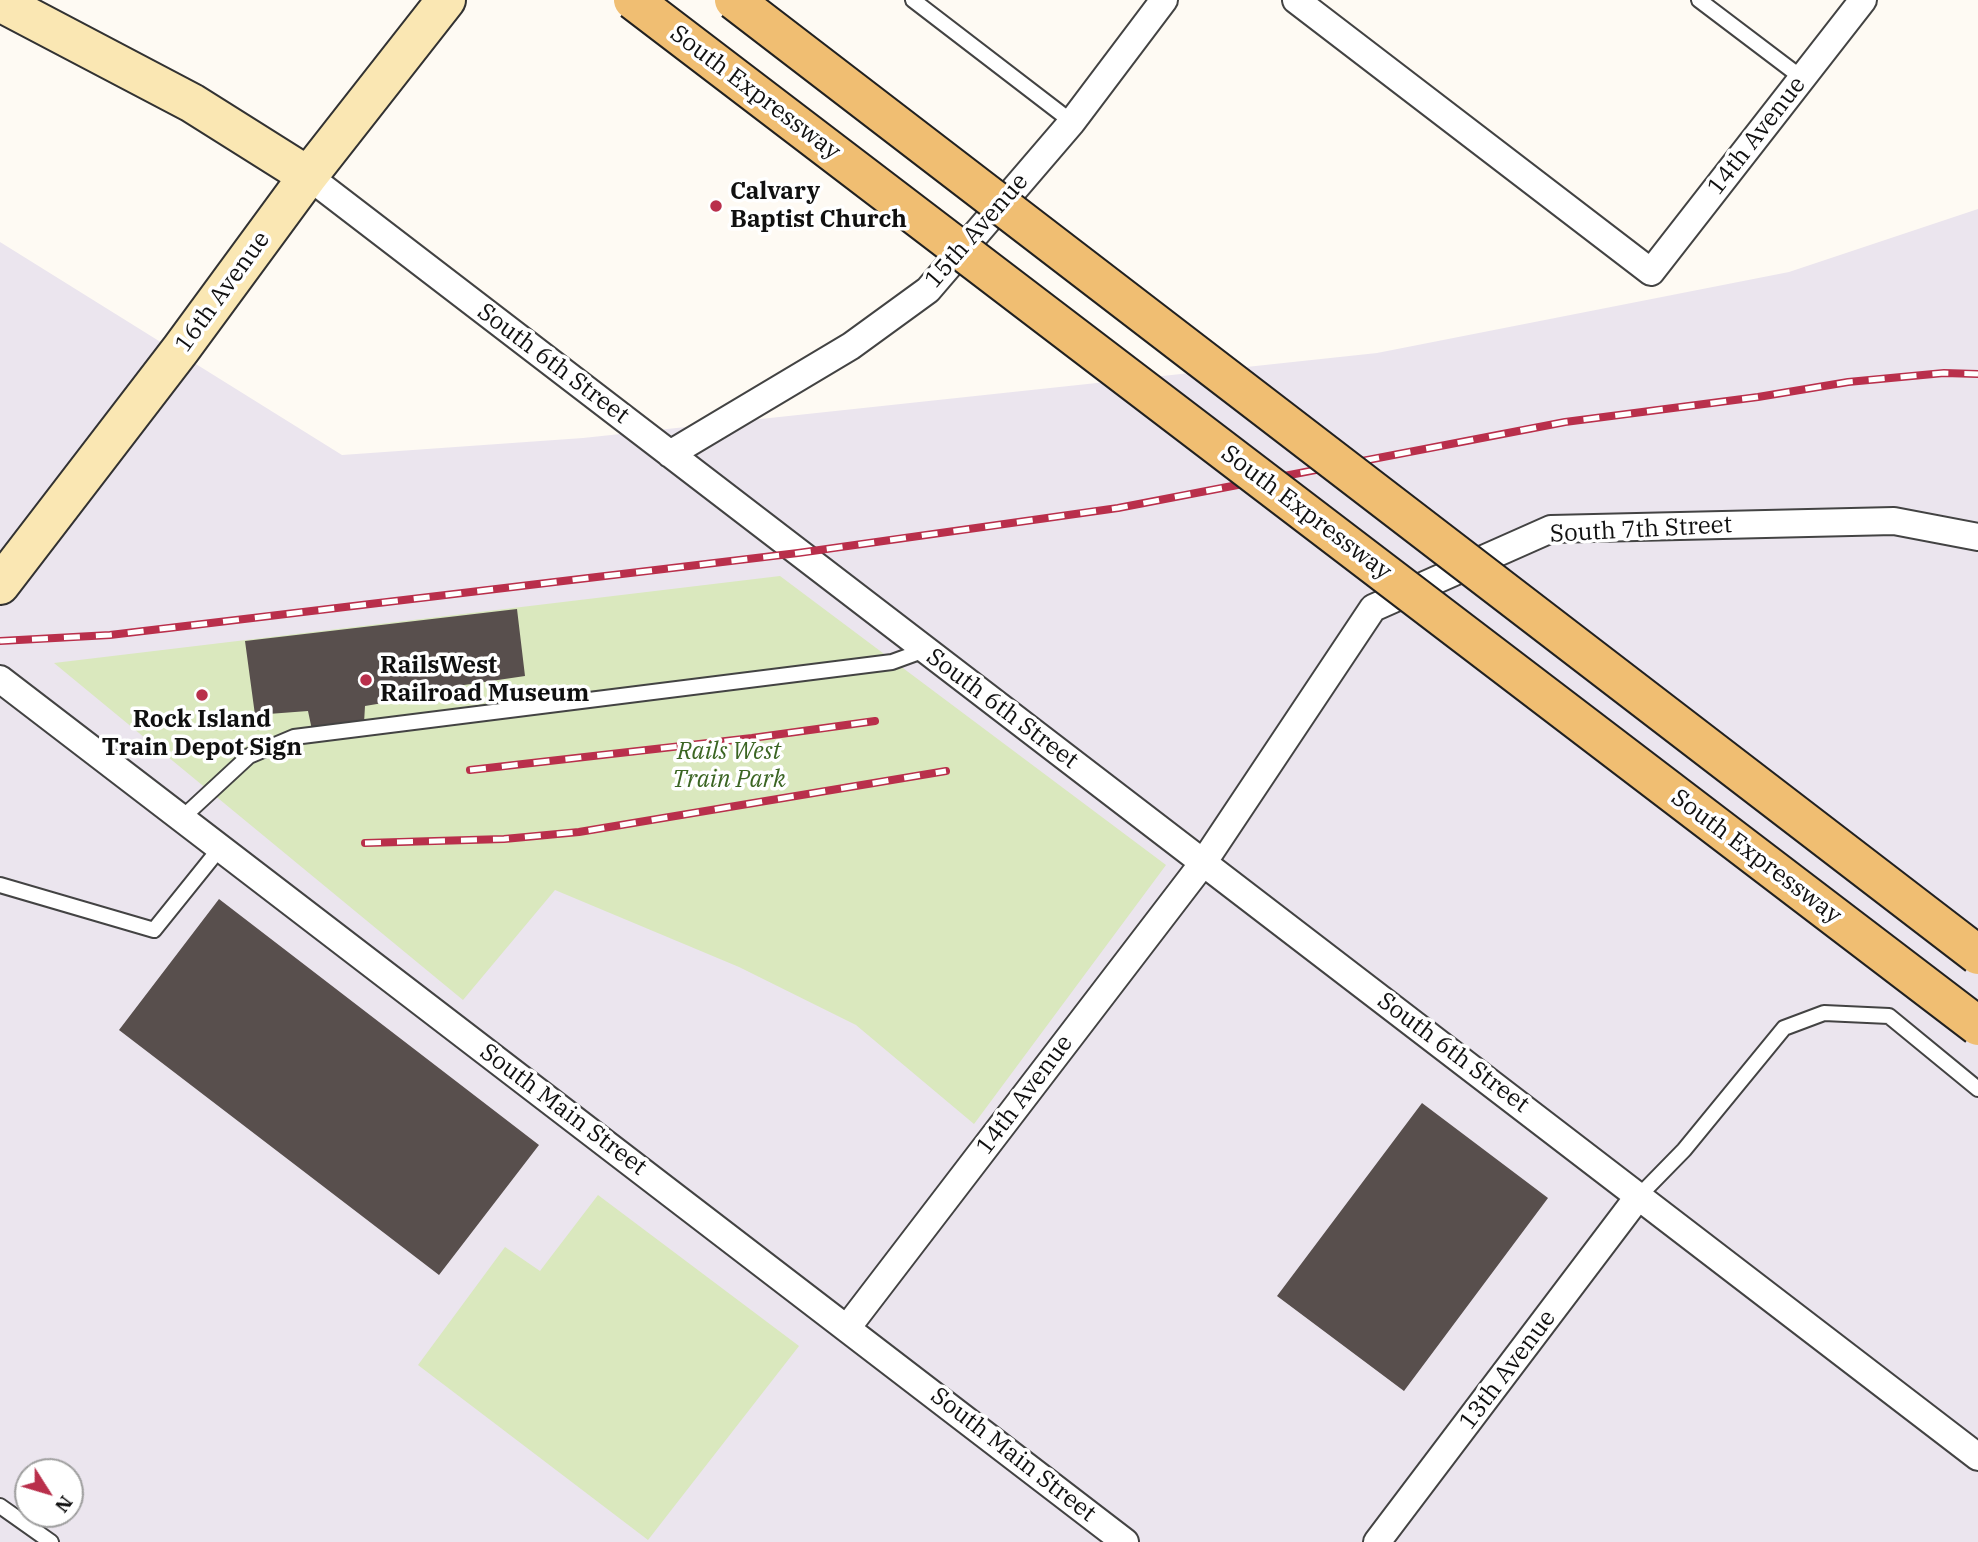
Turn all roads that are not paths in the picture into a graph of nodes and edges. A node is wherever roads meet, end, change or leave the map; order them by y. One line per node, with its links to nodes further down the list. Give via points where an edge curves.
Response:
1 (446, 0): 12 (street, 16th Avenue)
2 (633, 0): 23 (main road, South Expressway, bridge)
3 (734, 0): 22 (main road, bridge)
4 (913, 0): 11 (lane)
5 (1164, 0): 11 (street, 15th Avenue)
6 (1296, 0): 10 (street, 14th Avenue, via 1651,272)
7 (1699, 0): 10 (lane)
8 (1863, 0): 10 (street, 14th Avenue)
9 (0, 2): 12 (street, South 6th Street, via 192,103)
10 (1802, 78)
11 (1072, 122): 13 (street, 15th Avenue, via 928,290 851,346)
12 (308, 176): 13 (street, South 6th Street); 15 (street, 16th Avenue)
13 (670, 454): 16 (street, South 6th Street)
14 (1978, 537): 20 (street, South 7th Street, via 1894,522 1551,529 1373,608)
15 (0, 584)
16 (925, 650): 18 (lane, via 892,662 294,737 249,756); 20 (street, South 6th Street)
17 (0, 679): 18 (street, South Main Street)
18 (182, 818): 19 (street, South Main Street)
19 (220, 848): 21 (lane, via 154,930); 26 (street, South Main Street)
20 (1203, 863): 25 (street, South 6th Street); 26 (street, 14th Avenue)
21 (0, 885)
22 (1978, 955)
23 (1978, 1026)
24 (1978, 1089): 25 (lane, via 1889,1016 1824,1013 1784,1028 1684,1150)
25 (1638, 1197): 27 (street, South 6th Street); 31 (street, 13th Avenue)
26 (847, 1328): 30 (street, South Main Street)
27 (1978, 1457)
28 (0, 1506): 29 (lane)
29 (51, 1542)
30 (1125, 1542)
31 (1377, 1542)

